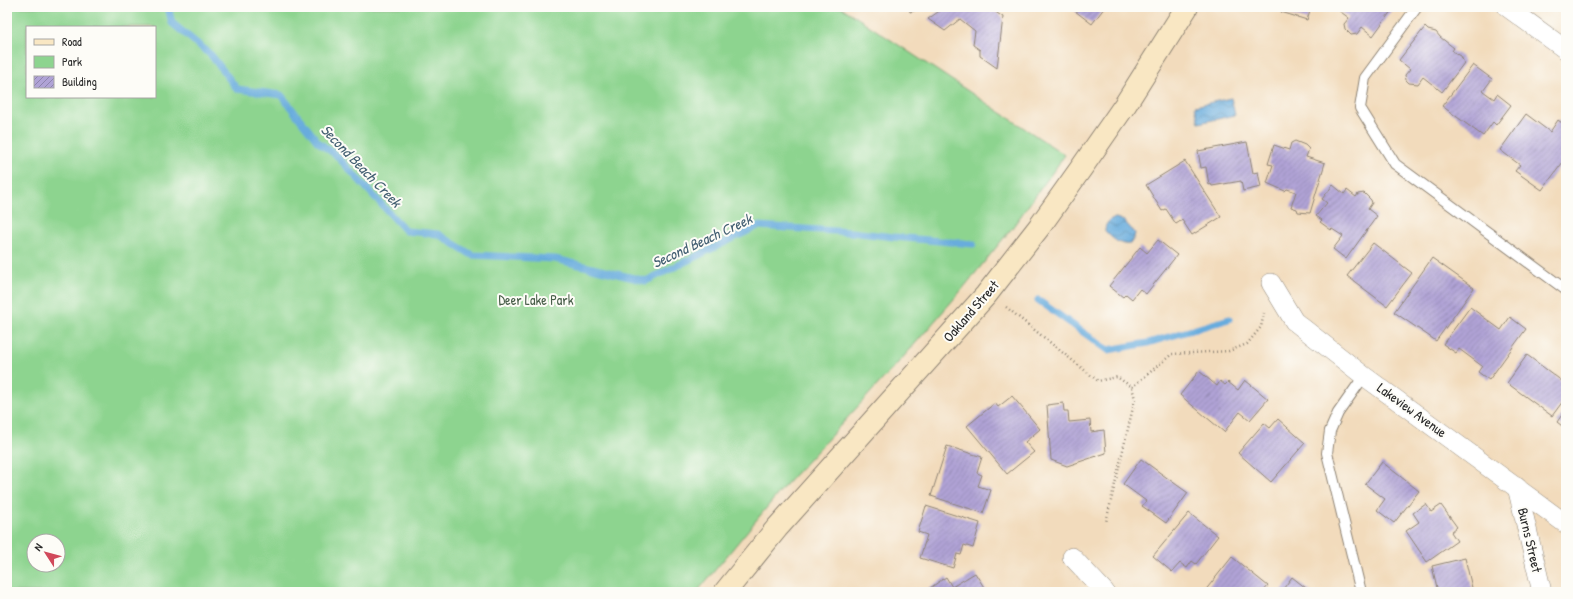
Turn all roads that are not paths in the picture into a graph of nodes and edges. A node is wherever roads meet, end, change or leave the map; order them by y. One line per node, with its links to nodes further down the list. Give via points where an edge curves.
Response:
1 (1187, 7): 11 (street, Oakland Street, via 1082,167 986,295 777,528)
2 (1416, 7): 6 (lane, via 1365,78 1360,108 1394,164)
3 (1508, 7): 4 (street)
4 (1566, 50)
5 (1271, 283): 7 (street, Lakeview Avenue, via 1294,321)
6 (1566, 290)
7 (1364, 376): 8 (street, Lakeview Avenue); 13 (lane, via 1338,413 1330,431 1326,453)
8 (1517, 487): 9 (street, Lakeview Avenue); 14 (street, Burns Street)
9 (1566, 524)
10 (1072, 557): 12 (street)
11 (725, 592)
12 (1105, 592)
13 (1361, 592)
14 (1542, 592)

